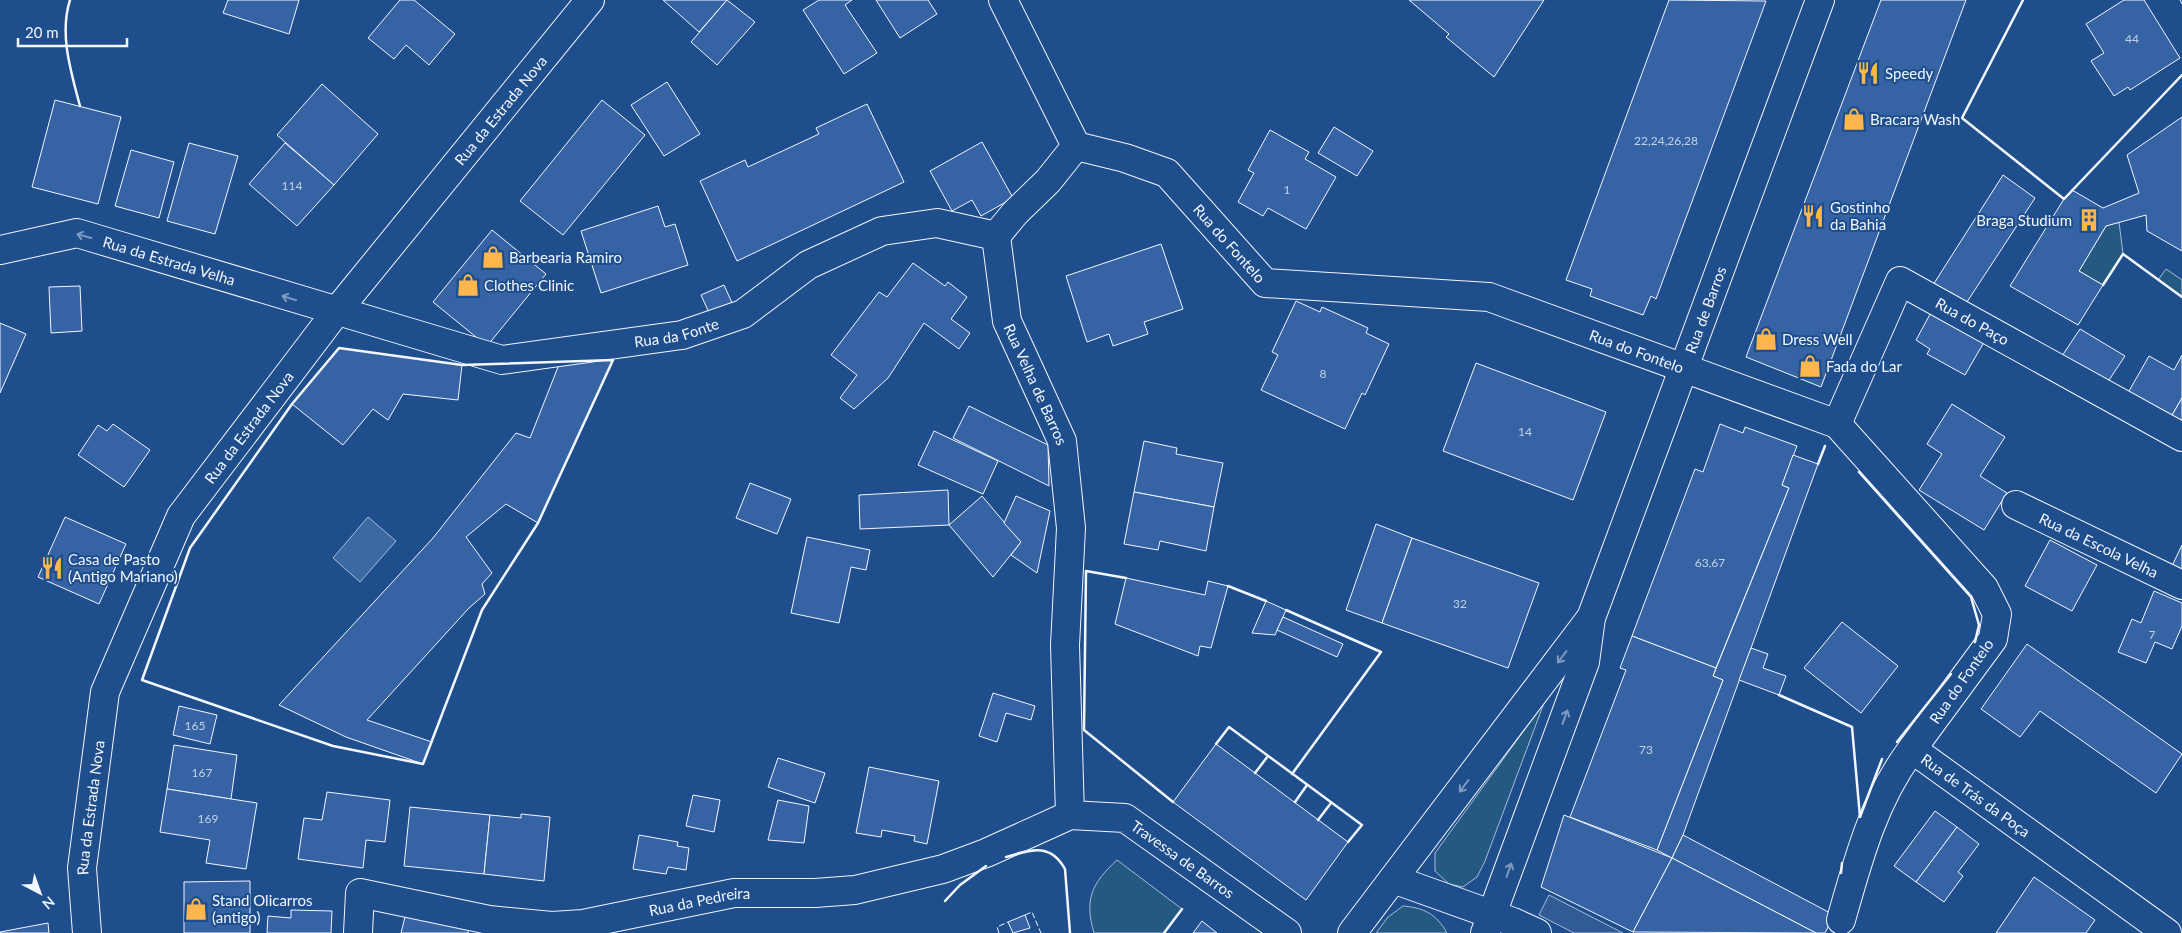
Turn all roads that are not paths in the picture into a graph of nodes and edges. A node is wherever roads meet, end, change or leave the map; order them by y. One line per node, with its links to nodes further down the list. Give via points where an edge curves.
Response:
1 (590, 0): 7 (street, Rua da Estrada Nova)
2 (1003, 0): 4 (street)
3 (1820, 0): 8 (street, Rua de Barros)
4 (1076, 146): 5 (street, via 1048,182); 8 (street, Rua do Fontelo, via 1167,173 1265,283 1489,297)
5 (996, 236): 7 (street, Rua da Fonte, via 937,224 882,231 808,265 743,314 682,335 502,360); 15 (street, Rua Velha de Barros, via 1007,322 1062,441 1071,528 1065,645)
6 (0, 250): 7 (street, Rua da Estrada Velha, one-way to 6, via 77,233)
7 (336, 312): 19 (street, Rua da Estrada Nova, via 181,516 106,692 82,868)
8 (1684, 369): 9 (street, Rua do Fontelo); 13 (street, Rua de Barros)
9 (1838, 424): 10 (street, Rua do Paço, via 1900,281); 14 (street, Rua do Fontelo, via 1984,588 1997,614 1993,639)
10 (2182, 437)
11 (2016, 505): 12 (street, Rua da Escola Velha)
12 (2182, 585)
13 (1591, 618): 16 (street, one-way to 16); 18 (street, one-way to 13, via 1585,662)
14 (1912, 749): 17 (street, Rua de Trás da Poça, via 1900,765 1865,836); 24 (street, Rua de Trás da Poça)
15 (1070, 815): 20 (street, Rua da Pedreira, via 986,853 897,881 855,890 815,893 734,893 584,924 552,926 489,920 360,893); 21 (street, Travessa de Barros, via 1125,818)
16 (1393, 879): 18 (street); 22 (street)
17 (1841, 920)
18 (1488, 924): 23 (street)
19 (87, 933)
20 (358, 933)
21 (1287, 933)
22 (1352, 933)
23 (1537, 933)
24 (2167, 933)

